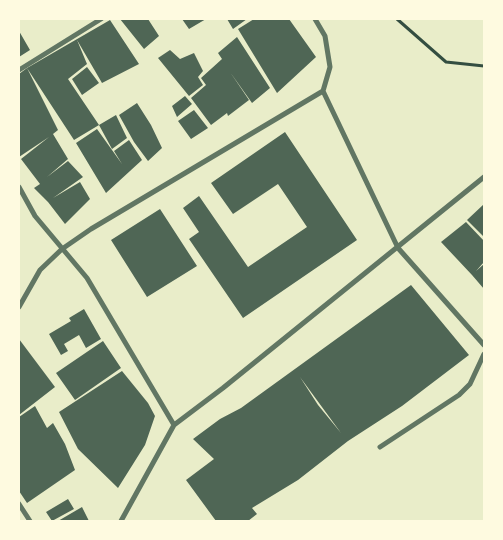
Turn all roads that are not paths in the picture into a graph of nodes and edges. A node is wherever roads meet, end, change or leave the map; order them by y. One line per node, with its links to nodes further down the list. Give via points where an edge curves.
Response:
1 (101, 19): 3 (street)
2 (315, 19): 4 (street, via 325,36 330,67)
3 (19, 70)
4 (323, 91): 7 (street); 8 (street)
5 (484, 177): 7 (street)
6 (19, 186): 8 (street, via 35,216)
7 (398, 248): 10 (street); 12 (street)
8 (62, 249): 9 (street, via 40,270); 12 (street, via 87,278)
9 (19, 307)
10 (484, 346)
11 (484, 354): 13 (street, via 470,384 459,395)
12 (174, 425): 16 (street)
13 (380, 448)
14 (19, 504): 15 (street)
15 (30, 521)
16 (121, 521)

